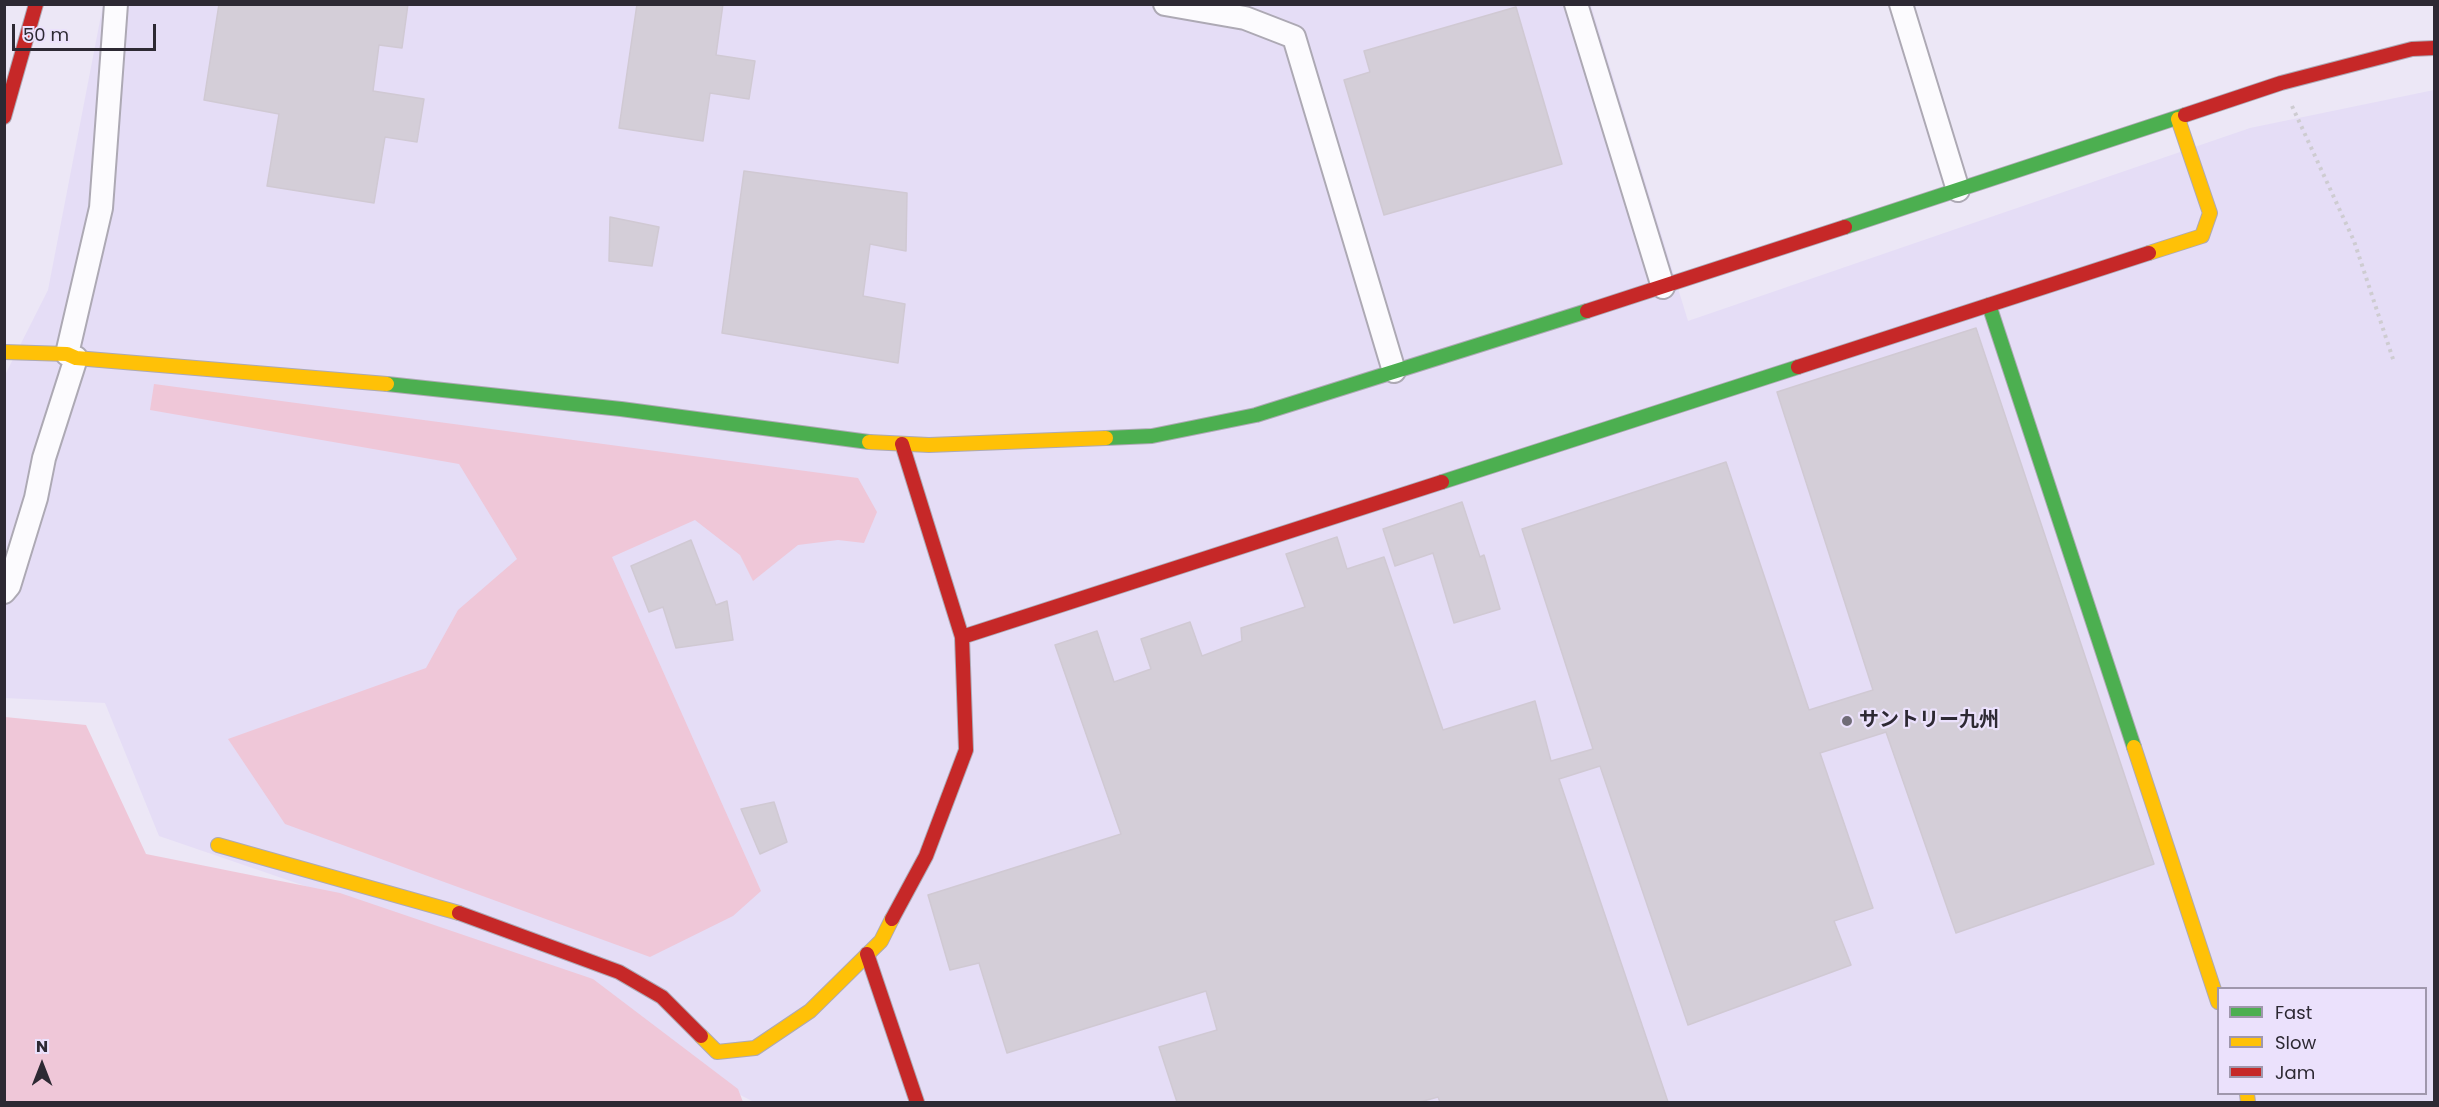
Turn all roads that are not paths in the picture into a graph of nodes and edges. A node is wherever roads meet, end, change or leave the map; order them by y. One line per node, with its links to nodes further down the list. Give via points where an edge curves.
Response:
1 (36, 4): 8 (main road)
2 (116, 4): 14 (street, via 101,208)
3 (1165, 4): 6 (street)
4 (1576, 4): 11 (street)
5 (1901, 4): 10 (street)
6 (1246, 11): 15 (street, via 1294,38)
7 (2434, 48): 9 (main road, via 2412,49 2281,83)
8 (4, 117)
9 (2178, 119): 10 (main road); 12 (main road, via 2210,213 2202,236)
10 (1958, 190): 11 (main road)
11 (1663, 287): 15 (main road)
12 (1989, 305): 18 (main road); 21 (main road)
13 (4, 352): 14 (main road)
14 (72, 356): 16 (main road, via 411,386); 17 (street, via 36,498)
15 (1394, 371): 16 (main road, via 1256,415 1152,436)
16 (902, 444): 18 (main road)
17 (4, 592)
18 (962, 637): 20 (main road, via 966,750 926,856 881,941)
19 (218, 845): 20 (main road, via 448,909 619,972 662,997 717,1052 755,1048 810,1011)
20 (867, 954): 22 (main road)
21 (2217, 999)
22 (917, 1102)

